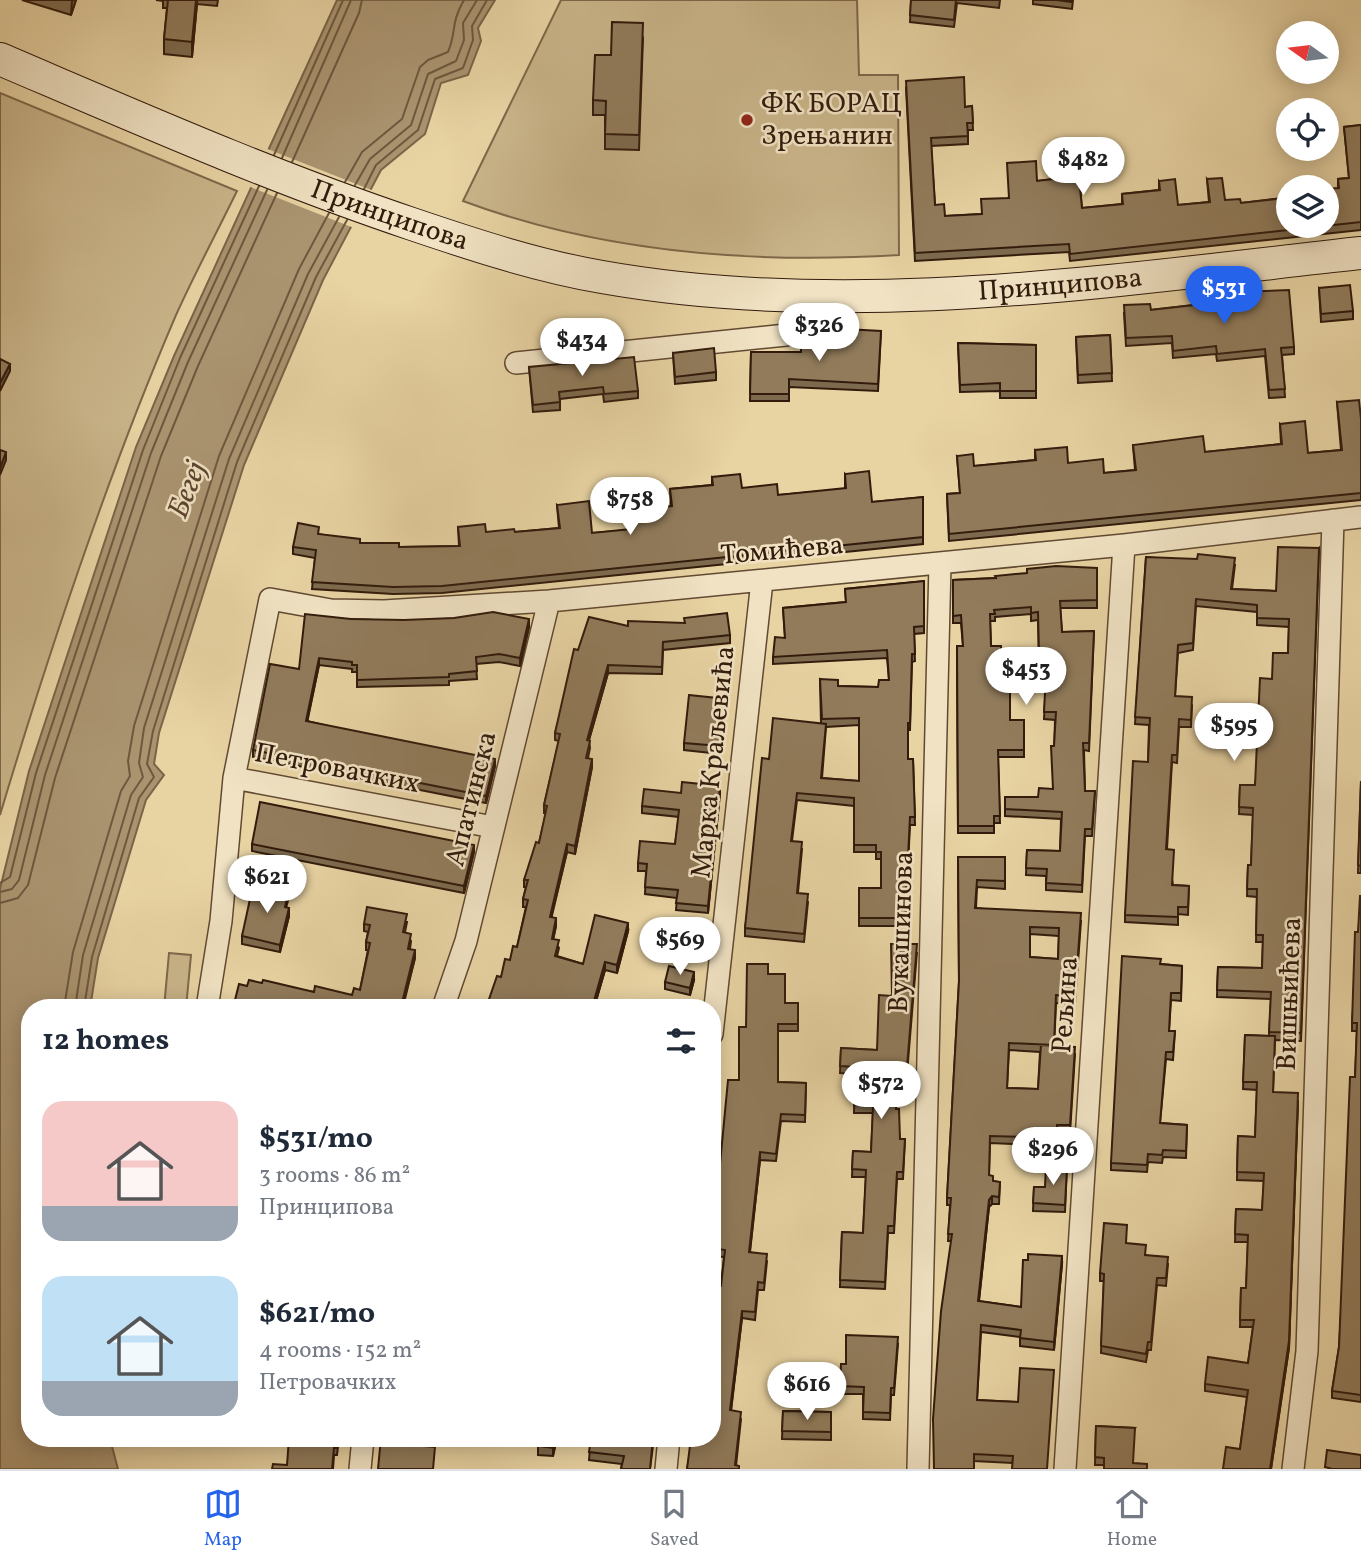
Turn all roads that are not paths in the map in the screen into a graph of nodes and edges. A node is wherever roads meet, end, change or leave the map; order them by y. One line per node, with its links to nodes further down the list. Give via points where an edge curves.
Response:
1 (0, 59): 3 (street, Принципова, via 341,200 489,250 601,277)
2 (1361, 253): 3 (street, Принципова, via 1044,287)
3 (798, 295): 4 (street, via 797,326 786,335)
4 (516, 363)
5 (1361, 517): 6 (street, Томићева)
6 (1333, 520): 7 (street, Томићева); 22 (street, Вишњићева, via 1307,1351)
7 (1125, 545): 8 (street, Томићева); 21 (street, Рељина)
8 (940, 564): 9 (street, Томићева); 20 (street, Вукашинова)
9 (762, 581): 10 (street, Томићева); 15 (street, Марка Краљевића)
10 (549, 601): 11 (street, Томићева, via 384,611 331,610 270,599); 12 (street, Апатинска)
11 (234, 778): 12 (street, Петровачких); 13 (street, Петровачких, via 221,921)
12 (494, 827): 14 (street, Апатинска, via 466,941)
13 (208, 999)
14 (446, 999)
15 (716, 999)
16 (362, 1447): 18 (street)
17 (668, 1447): 19 (street)
18 (360, 1469)
19 (666, 1469)
20 (918, 1469)
21 (1065, 1469)
22 (1293, 1469)

